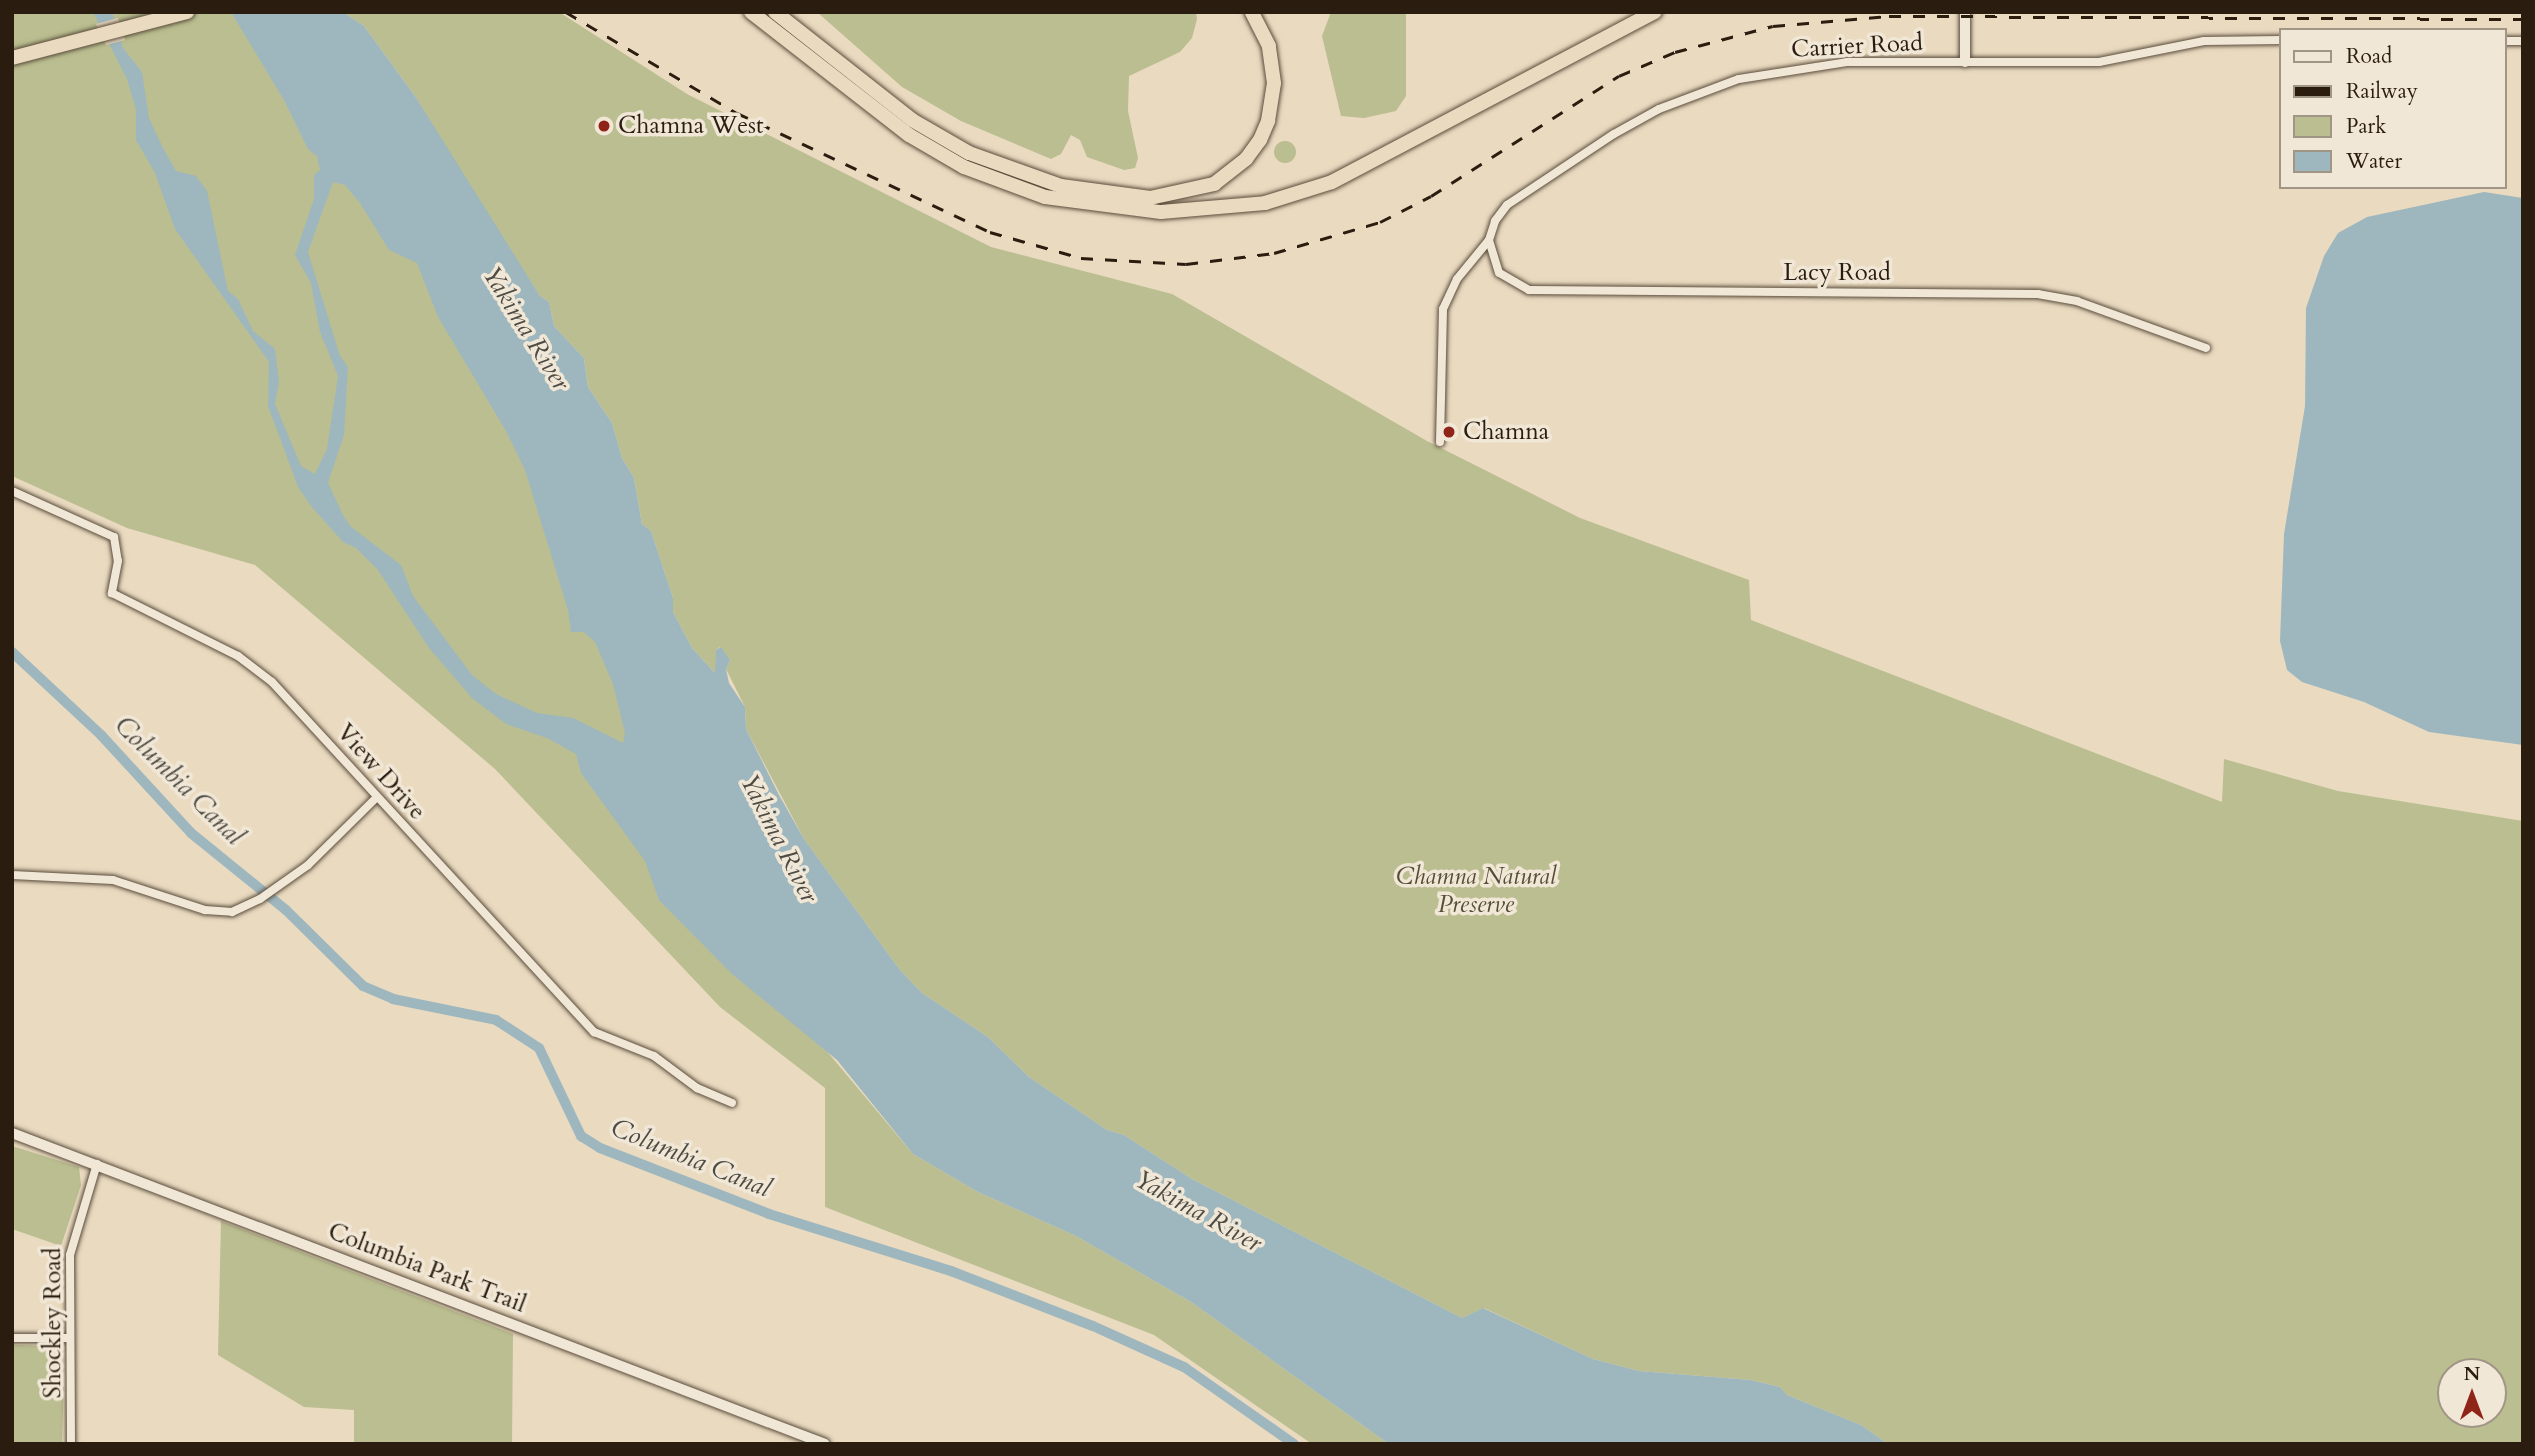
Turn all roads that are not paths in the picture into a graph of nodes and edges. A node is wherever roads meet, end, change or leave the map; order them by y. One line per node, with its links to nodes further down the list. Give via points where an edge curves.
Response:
1 (187, 12): 8 (highway)
2 (751, 12): 5 (highway, via 878,113 964,167 1045,197 1161,212 1265,202 1332,182)
3 (775, 12): 4 (highway, via 901,112 969,153 1062,186 1150,198 1214,184 1246,159 1260,140 1275,83 1269,46)
4 (1252, 12)
5 (1655, 12)
6 (1965, 12): 9 (street)
7 (2280, 40): 9 (street, Carrier Road, via 2204,41 2099,62)
8 (19, 56)
9 (1965, 62): 10 (street, Carrier Road, via 1813,65 1739,79 1696,94 1623,128 1513,201 1498,214)
10 (1489, 240): 11 (street, Lacy Road, via 1499,274 1529,290 2038,293 2077,301); 12 (street, Carrier Road, via 1457,279 1443,309)
11 (2206, 348)
12 (1440, 442)
13 (12, 491): 14 (street, View Drive, via 114,537 118,561 112,593 257,668)
14 (376, 798): 15 (street, via 332,844 260,900 222,912 113,880); 16 (street, View Drive, via 594,1032 654,1056 697,1088)
15 (12, 875)
16 (732, 1103)
17 (12, 1133): 18 (main road, Columbia Park Trail)
18 (97, 1164): 20 (street, Shockley Road, via 71,1243); 22 (main road, Columbia Park Trail)
19 (12, 1338): 20 (street)
20 (69, 1338): 21 (street, Shockley Road)
21 (71, 1444)
22 (825, 1444)

